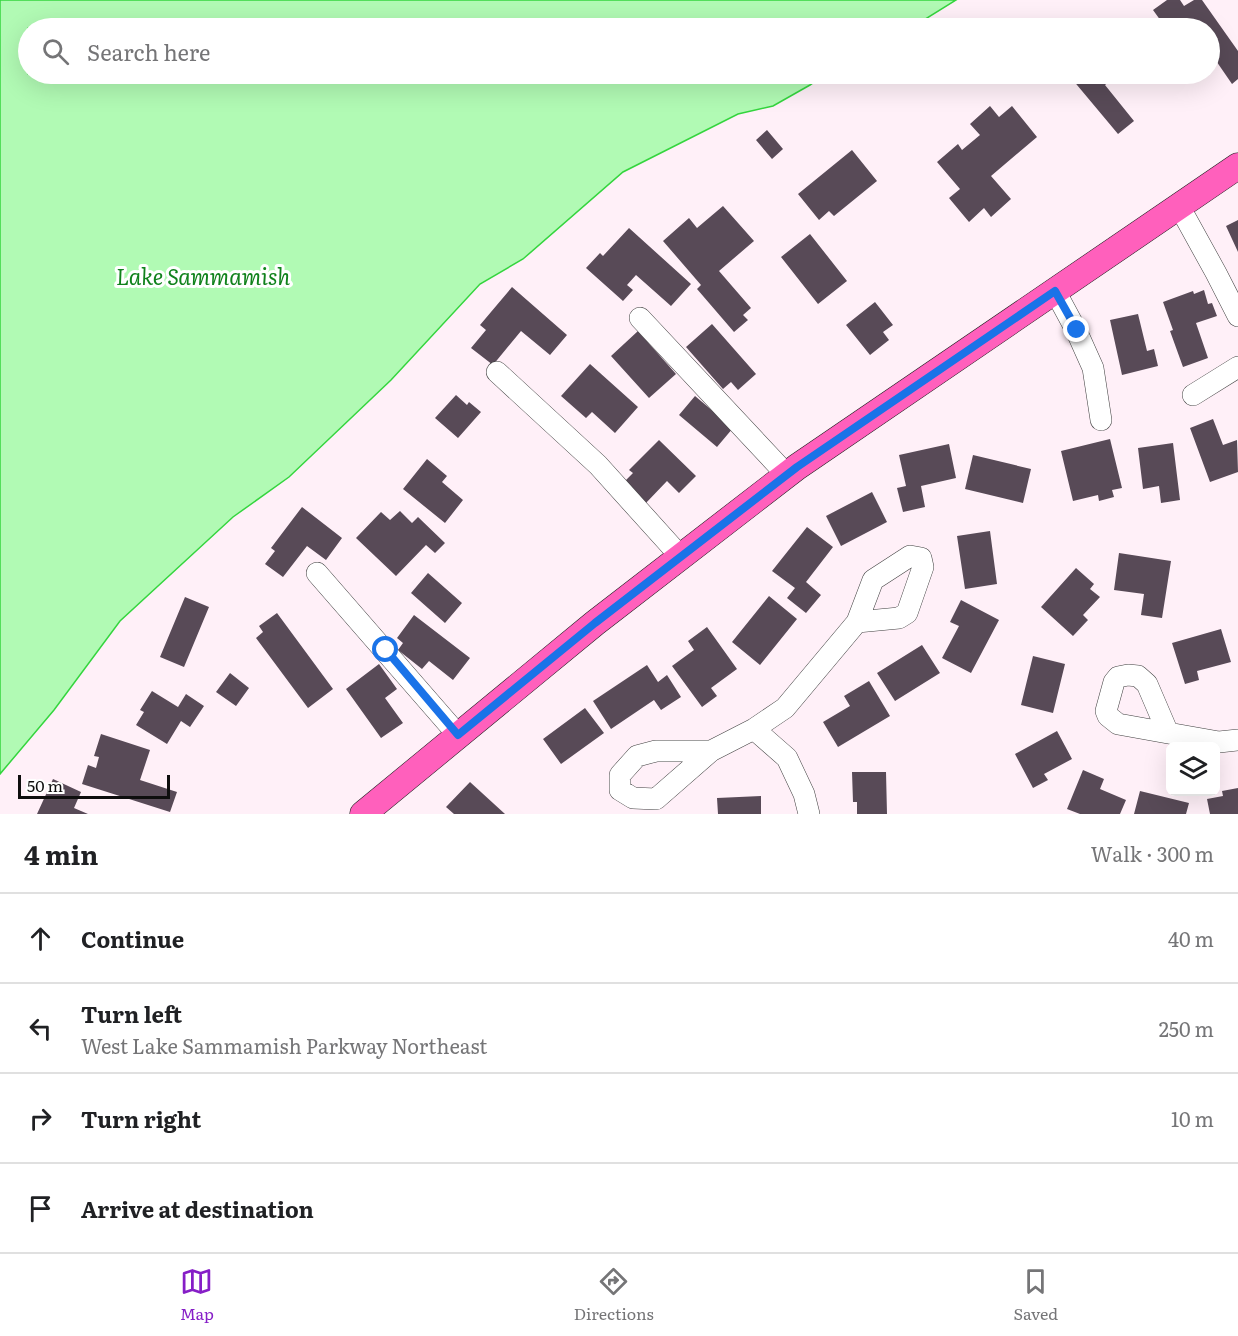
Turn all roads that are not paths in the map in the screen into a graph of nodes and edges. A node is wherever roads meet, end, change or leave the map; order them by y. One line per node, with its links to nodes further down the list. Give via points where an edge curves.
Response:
1 (1238, 166): 2 (main road)
2 (1179, 206): 3 (main road); 4 (street)
3 (1055, 291): 9 (street, via 1093,368); 10 (main road)
4 (1238, 316)
5 (640, 318): 10 (street)
6 (1238, 367): 8 (street)
7 (497, 372): 11 (street, via 598,465)
8 (1193, 395)
9 (1101, 420)
10 (787, 475): 11 (main road)
11 (681, 556): 16 (main road)
12 (317, 573): 16 (street)
13 (856, 622): 14 (street, via 785,708)
14 (754, 729): 18 (street); 20 (street, via 787,758)
15 (1168, 734): 17 (street, via 1219,742)
16 (458, 735): 19 (main road)
17 (1238, 740)
18 (711, 751)
19 (363, 814)
20 (809, 814)

